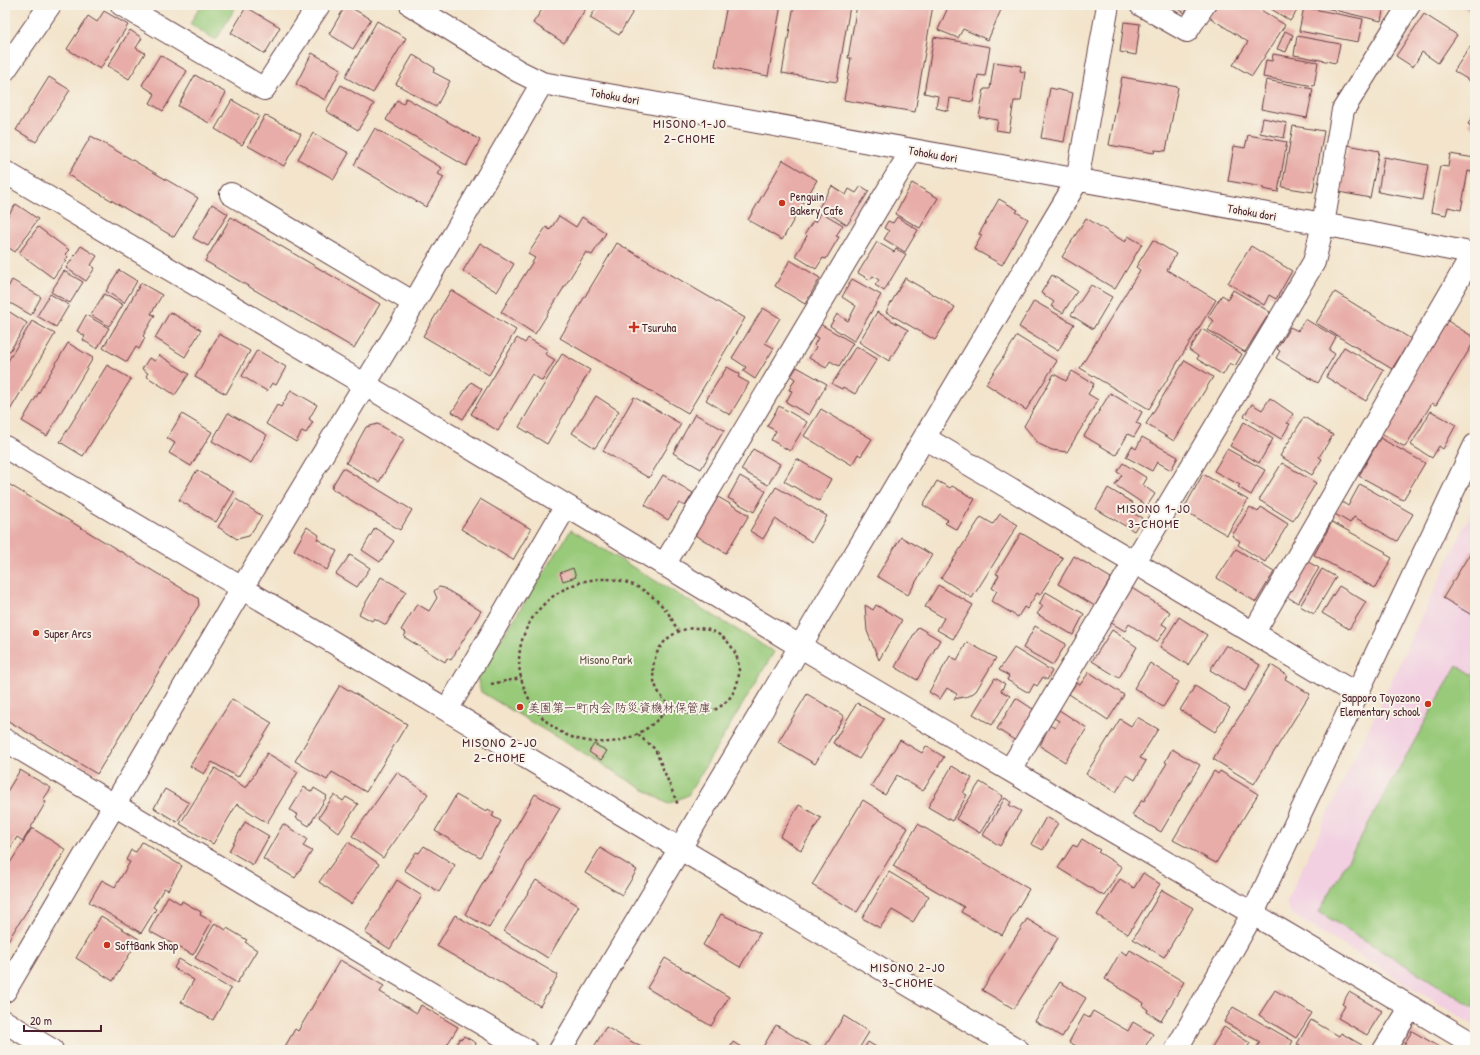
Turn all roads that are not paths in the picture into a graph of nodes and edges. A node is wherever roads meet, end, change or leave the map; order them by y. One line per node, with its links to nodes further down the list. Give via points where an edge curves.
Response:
1 (50, 5): 9 (main road)
2 (122, 5): 3 (main road, via 264,89)
3 (319, 5)
4 (411, 5): 10 (main road, Tohoku dori)
5 (1108, 5): 13 (main road)
6 (1141, 5): 7 (main road, via 1187,31)
7 (1204, 5)
8 (1409, 5): 15 (main road, via 1343,110)
9 (5, 70)
10 (542, 83): 11 (main road, Tohoku dori); 17 (main road)
11 (912, 150): 13 (main road, Tohoku dori); 24 (main road)
12 (5, 172): 18 (main road)
13 (1077, 181): 15 (main road, Tohoku dori); 19 (main road)
14 (231, 194): 17 (main road)
15 (1323, 224): 16 (main road, Tohoku dori); 23 (main road, via 1314,262)
16 (1474, 254): 26 (main road)
17 (414, 303): 18 (main road)
18 (364, 384): 22 (main road); 25 (main road)
19 (925, 438): 23 (main road); 27 (main road)
20 (1475, 445): 28 (main road)
21 (5, 447): 25 (main road)
22 (566, 506): 24 (main road); 29 (main road)
23 (1134, 561): 26 (main road); 31 (main road)
24 (664, 565): 27 (main road)
25 (242, 588): 29 (main road); 32 (main road)
26 (1254, 632): 28 (main road)
27 (801, 647): 31 (main road); 33 (main road)
28 (1358, 695): 34 (main road)
29 (447, 710): 33 (main road)
30 (5, 740): 32 (main road)
31 (1010, 770): 34 (main road)
32 (114, 806): 35 (main road); 40 (main road)
33 (681, 849): 41 (main road); 42 (main road)
34 (1253, 913): 36 (main road); 43 (main road)
35 (5, 990)
36 (1411, 1007): 38 (main road); 44 (main road)
37 (5, 1022): 39 (main road)
38 (1475, 1045)
39 (52, 1050)
40 (526, 1050)
41 (560, 1050)
42 (1018, 1050)
43 (1176, 1050)
44 (1384, 1050)

